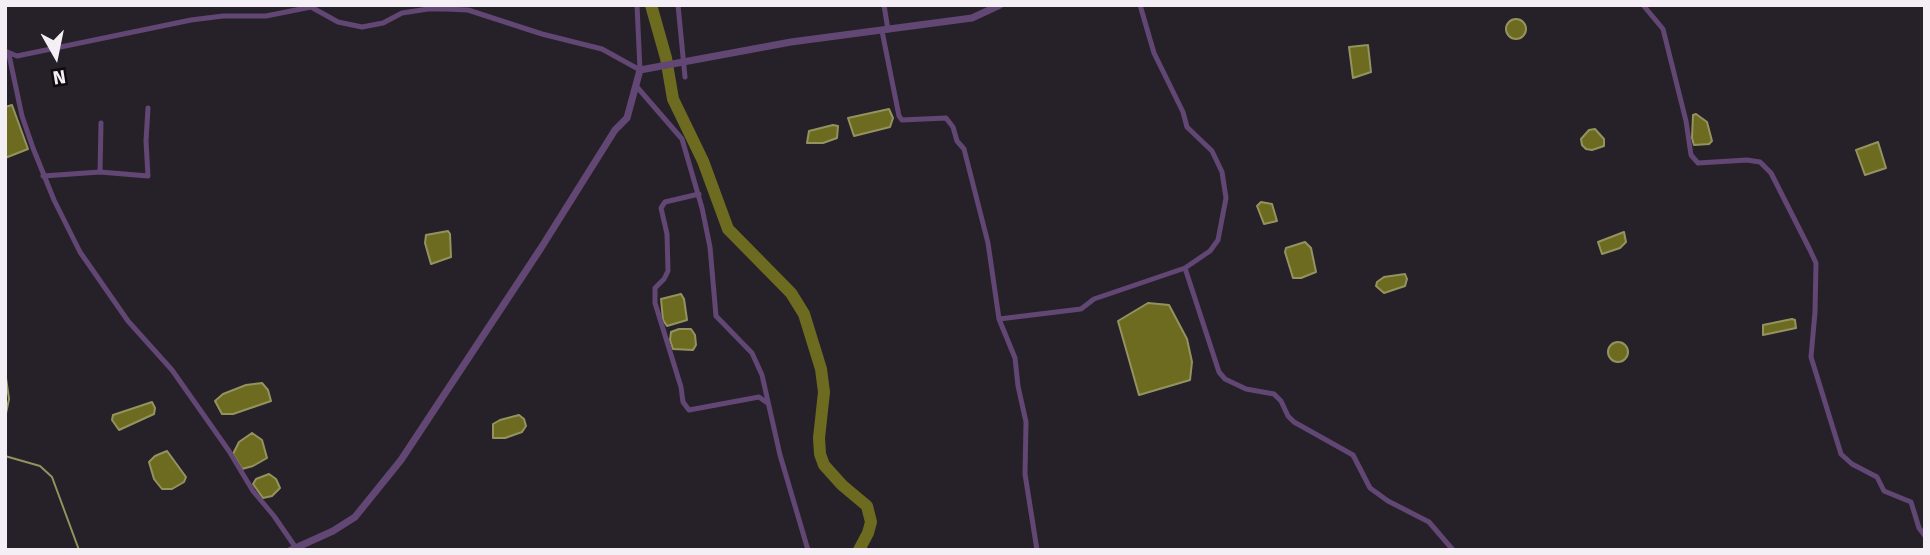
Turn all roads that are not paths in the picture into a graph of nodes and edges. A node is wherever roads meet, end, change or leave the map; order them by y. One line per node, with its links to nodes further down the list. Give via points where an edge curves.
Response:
1 (636, 5): 11 (street)
2 (678, 5): 10 (street)
3 (884, 5): 8 (street)
4 (1000, 5): 8 (street, via 972,18)
5 (1140, 5): 21 (street, via 1154,53 1188,127 1212,151 1222,172 1226,198 1217,240 1210,251)
6 (1643, 5): 24 (street, via 1663,29 1691,155 1698,163 1760,163 1771,173 1816,263 1811,357 1841,454 1877,477 1884,491 1911,502)
7 (463, 8): 9 (street, via 402,13 362,27 338,22 311,7 266,16 191,20 17,56); 11 (street, via 602,48)
8 (885, 31): 10 (street, via 791,42); 22 (street, via 899,116 902,120 946,118 964,149 988,243)
9 (7, 53): 12 (street)
10 (682, 63): 11 (street); 13 (street)
11 (640, 70): 15 (street)
12 (12, 75): 14 (street); 19 (street)
13 (685, 77)
14 (5, 78)
15 (637, 87): 20 (street, via 682,139); 25 (street, via 628,118 615,130 380,489 355,517)
16 (148, 108): 18 (street, via 148,176)
17 (101, 123): 18 (street)
18 (100, 172): 19 (street)
19 (43, 176): 25 (street, via 80,252 115,304 172,370)
20 (699, 194): 23 (street, via 710,247 716,316 752,353); 23 (street, via 665,201 668,271 655,288 655,303 683,402 689,410 760,397)
21 (1185, 268): 22 (street, via 1094,299 1080,309); 28 (street, via 1219,372 1246,389 1274,394 1294,422 1353,455 1370,488 1429,522)
22 (999, 319): 27 (street, via 1015,358 1026,422 1025,474)
23 (767, 403): 26 (street)
24 (1925, 536)
25 (294, 549)
26 (808, 550)
27 (1037, 550)
28 (1453, 550)

